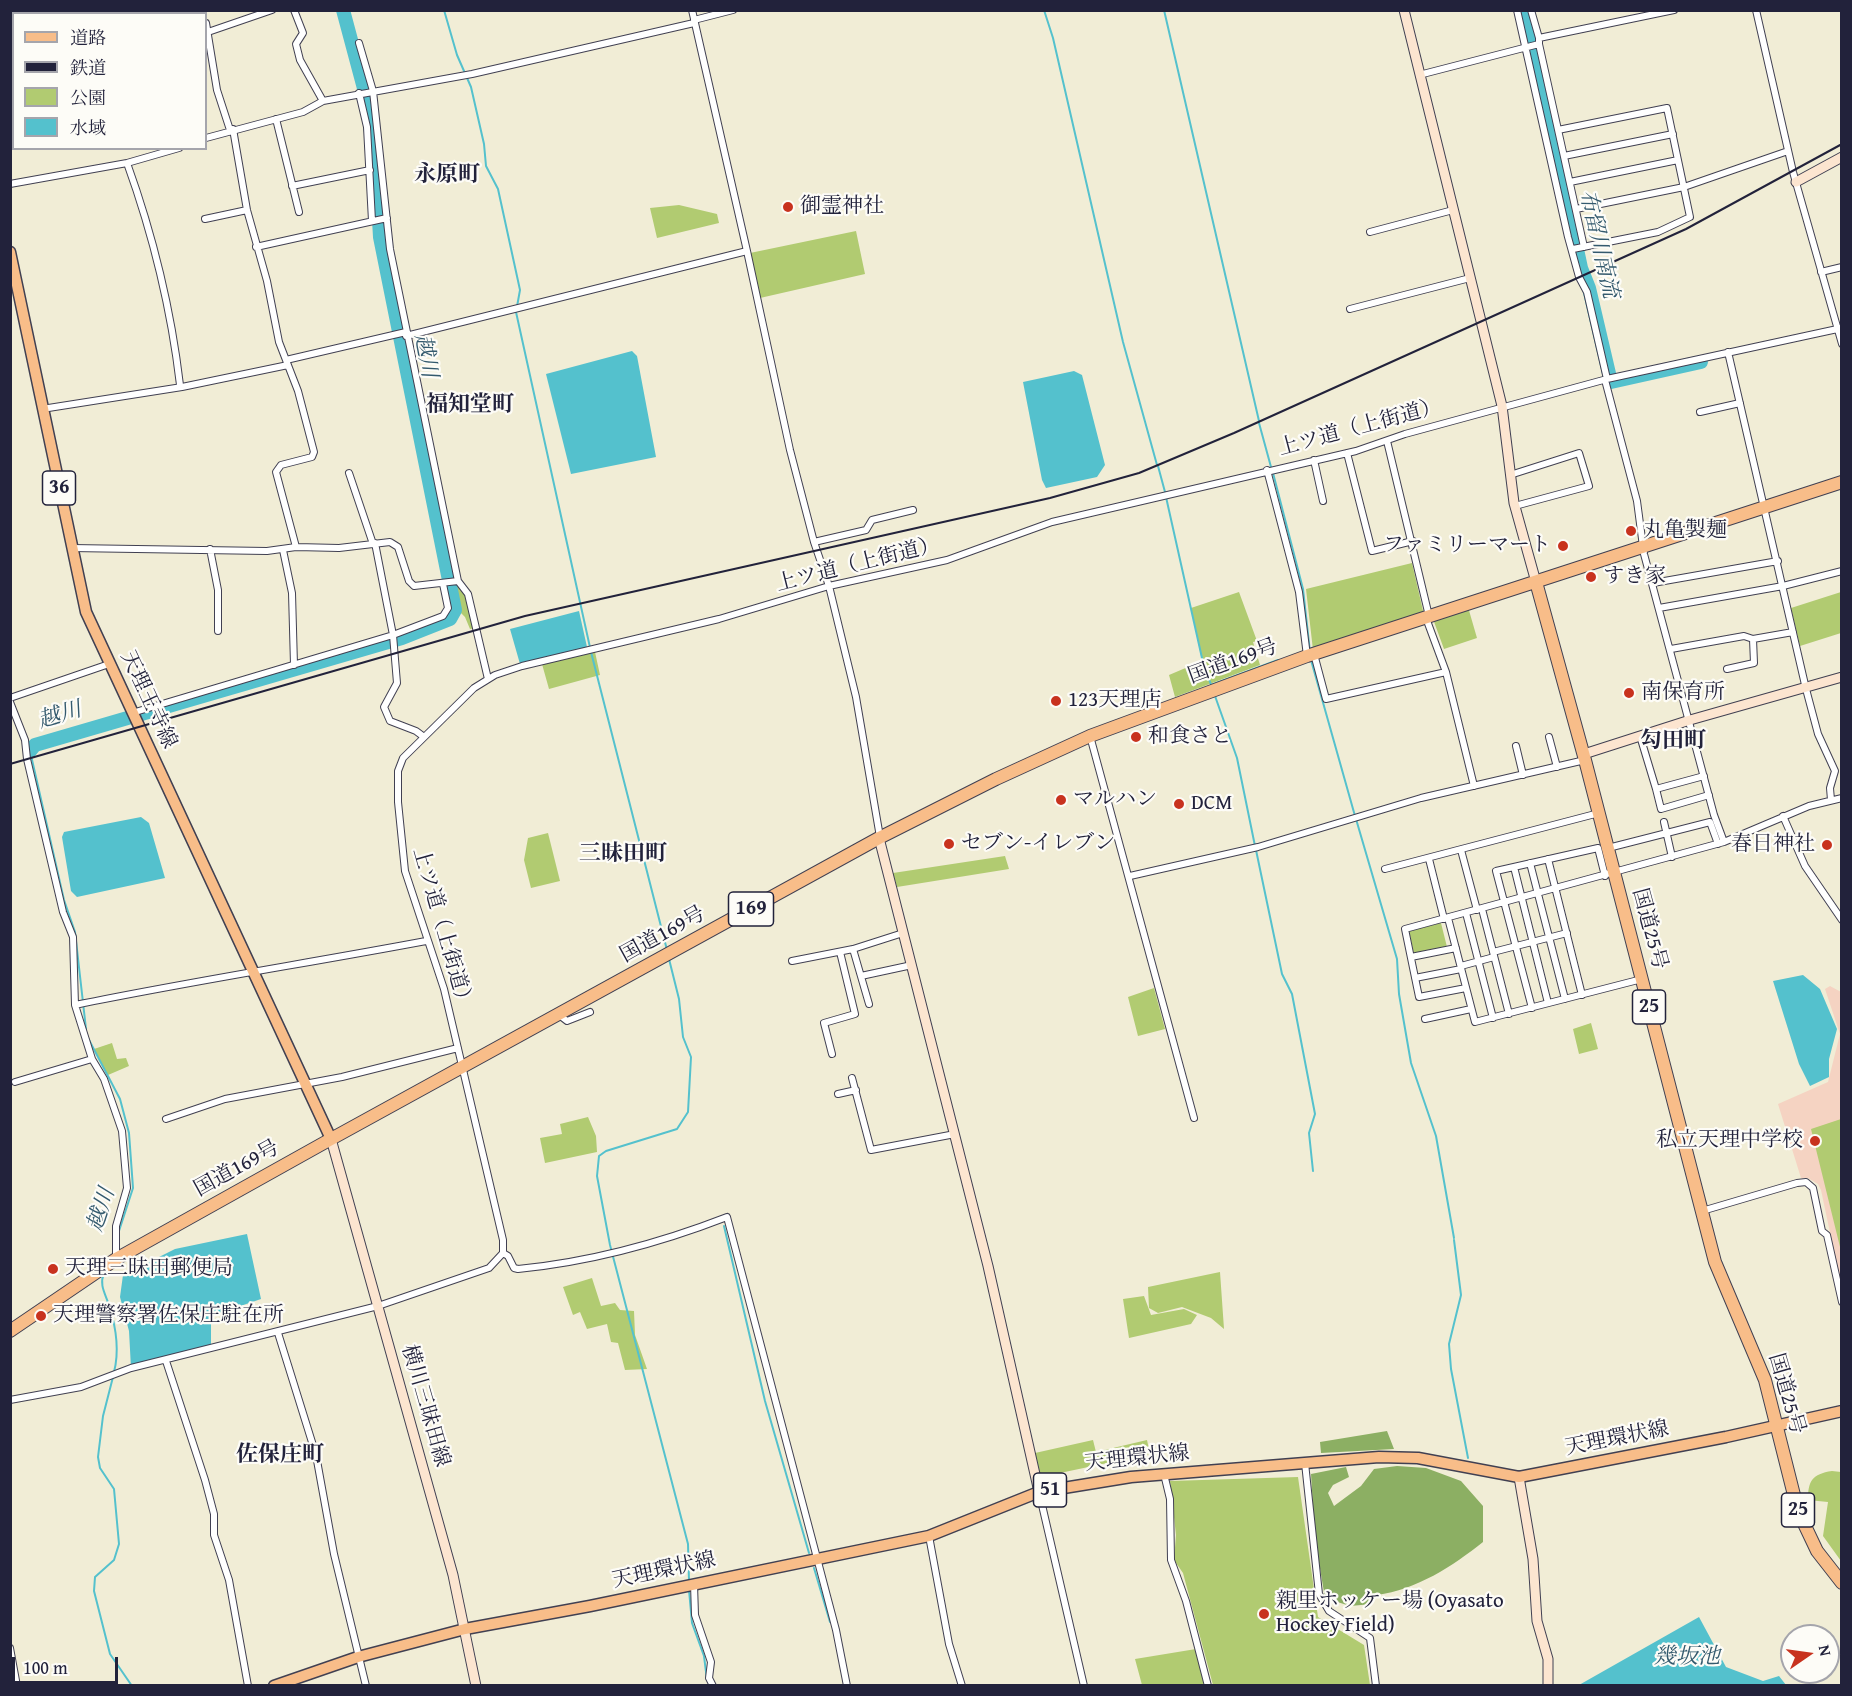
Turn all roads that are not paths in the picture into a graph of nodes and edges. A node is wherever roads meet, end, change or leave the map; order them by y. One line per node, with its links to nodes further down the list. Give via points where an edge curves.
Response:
1 (272, 10): 12 (street)
2 (294, 10): 19 (street, via 303,33 296,44 300,60)
3 (692, 10): 10 (street)
4 (733, 10): 10 (street)
5 (1404, 10): 16 (street)
6 (1516, 10): 15 (street)
7 (1531, 10): 13 (street)
8 (1674, 10): 13 (street)
9 (1756, 10): 26 (street)
10 (694, 21): 17 (street, via 472,74); 49 (street)
11 (207, 28): 12 (street)
12 (208, 32): 21 (street, via 217,90)
13 (1539, 41): 15 (street); 22 (street)
14 (359, 43): 17 (street)
15 (1525, 47): 16 (street); 48 (street, via 1568,237)
16 (1419, 75): 40 (street)
17 (373, 91): 18 (street); 31 (street)
18 (359, 93): 19 (street); 32 (street, via 367,127)
19 (322, 101): 20 (street, via 303,112)
20 (276, 119): 21 (street); 36 (street)
21 (232, 129): 24 (street); 39 (street)
22 (1558, 130): 23 (street, via 1667,108); 27 (street)
23 (1673, 134): 27 (street); 29 (street)
24 (207, 138)
25 (172, 150): 30 (street)
26 (1788, 151): 34 (street); 37 (street)
27 (1564, 156): 33 (street)
28 (1842, 157): 34 (street)
29 (1678, 160): 33 (street); 37 (street)
30 (127, 163): 35 (street); 61 (street, via 164,286)
31 (383, 169): 32 (street); 42 (street)
32 (370, 171): 36 (street); 44 (street)
33 (1570, 182): 38 (street)
34 (1796, 182): 52 (street)
35 (10, 184)
36 (292, 186): 41 (street)
37 (1684, 187): 38 (street); 47 (street, via 1690,217 1658,232)
38 (1576, 209): 47 (street)
39 (247, 210): 43 (street); 46 (street)
40 (1453, 210): 45 (street); 53 (street)
41 (299, 212)
42 (387, 218): 44 (street); 56 (street)
43 (205, 219)
44 (372, 221): 46 (street)
45 (1371, 232)
46 (256, 247): 59 (street)
47 (1584, 247): 48 (street)
48 (1574, 249): 60 (street)
49 (747, 251): 56 (street); 78 (street)
50 (10, 252): 64 (main road, 天理王寺線 / 36)
51 (1842, 267): 52 (street)
52 (1821, 272): 55 (street)
53 (1470, 278): 54 (street); 63 (street)
54 (1350, 309)
55 (1840, 328): 57 (street); 58 (street, 上ツ道（上街道）)
56 (406, 334): 59 (street); 87 (street)
57 (1842, 344)
58 (1728, 352): 60 (street, 上ツ道（上街道）); 62 (street)
59 (287, 363): 61 (street); 80 (street, via 314,452 312,457 281,465 276,472)
60 (1606, 380): 63 (street, 上ツ道（上街道）); 81 (street, via 1636,501)
61 (180, 385): 64 (street)
62 (1740, 403): 65 (street); 75 (street)
63 (1502, 406): 66 (street, 上ツ道（上街道）); 71 (street)
64 (42, 409): 82 (main road, 天理王寺線 / 36)
65 (1700, 412)
66 (1387, 441): 67 (street, 上ツ道（上街道）); 77 (street)
67 (1347, 453): 68 (street, 上ツ道（上街道）); 77 (street, via 1372,551)
68 (1314, 460): 69 (street, 上ツ道（上街道）); 73 (street)
69 (1267, 470): 91 (street, 上ツ道（上街道）, via 1049,523 947,560); 100 (street, via 1299,592)
70 (348, 473): 79 (street)
71 (1510, 475): 74 (street); 74 (street, via 1580,453 1589,486)
72 (1842, 482): 75 (highway)
73 (1323, 501)
74 (1515, 506): 88 (street)
75 (1765, 506): 81 (highway); 85 (street)
76 (913, 510): 78 (street, via 872,520 866,530)
77 (1413, 541): 94 (street)
78 (814, 542): 91 (street)
79 (374, 544): 80 (street); 90 (street, via 390,542 398,547 414,586); 97 (street)
80 (296, 547): 84 (street)
81 (1643, 547): 88 (highway); 89 (street)
82 (71, 548): 83 (street); 101 (main road, 天理王寺線 / 36, via 86,612)
83 (210, 549): 84 (street); 95 (street, via 218,590)
84 (283, 550): 102 (street, via 292,593)
85 (1778, 561): 89 (street); 92 (street)
86 (1842, 571): 92 (street)
87 (458, 581): 90 (street); 106 (street, via 468,594)
88 (1536, 582): 94 (highway, 国道169号 / 169); 116 (highway, 国道25号 / 25)
89 (1653, 583): 93 (street)
90 (443, 584): 97 (street, via 448,608 443,616)
91 (829, 586): 106 (street, 上ツ道（上街道）, via 719,619 522,666); 129 (street, via 856,697)
92 (1784, 586): 93 (street); 96 (street)
93 (1659, 608): 99 (street)
94 (1428, 617): 100 (highway, 国道169号 / 169); 104 (street)
95 (218, 631)
96 (1793, 632): 98 (street); 107 (street)
97 (393, 635): 102 (street); 114 (street, via 397,683 384,707 386,715 395,724)
98 (1753, 639): 99 (street, via 1744,636); 103 (street, via 1754,663)
99 (1671, 649): 110 (street)
100 (1310, 655): 104 (street, via 1326,699); 111 (highway, 国道169号 / 169)
101 (109, 664): 108 (street); 109 (main road, 天理王寺線 / 36)
102 (294, 665): 109 (street)
103 (1727, 669)
104 (1446, 672): 120 (street)
105 (1842, 677): 107 (street)
106 (488, 679): 114 (street, 上ツ道（上街道）, via 474,687)
107 (1806, 689): 110 (street); 124 (street, via 1818,734 1835,771)
108 (10, 700): 173 (street, via 25,740 63,912 73,937)
109 (134, 717): 164 (main road, 天理王寺線 / 36)
110 (1690, 720): 113 (street); 119 (street)
111 (1090, 736): 129 (highway, 国道169号 / 169); 140 (street)
112 (1549, 736): 117 (street)
113 (1640, 736): 116 (street); 121 (street)
114 (424, 737): 152 (street, 上ツ道（上街道）, via 403,758 398,771 398,802 405,871)
115 (1516, 746): 118 (street)
116 (1585, 757): 117 (street); 125 (highway, 国道25号 / 25)
117 (1557, 767): 118 (street)
118 (1523, 776): 120 (street)
119 (1704, 776): 121 (street); 122 (street)
120 (1474, 786): 140 (street, via 1258,847)
121 (1656, 789): 122 (street, via 1661,810)
122 (1709, 795): 130 (street)
123 (1842, 798): 124 (street)
124 (1831, 800): 126 (street)
125 (1599, 813): 131 (highway, 国道25号 / 25); 132 (street)
126 (1783, 816): 130 (street); 148 (street, via 1805,866)
127 (1664, 822): 128 (street)
128 (1667, 833): 130 (street, via 1710,822); 131 (street); 133 (street)
129 (879, 838): 149 (street); 177 (highway, 国道169号 / 169)
130 (1721, 843): 133 (street)
131 (1608, 848): 139 (highway, 国道25号 / 25)
132 (1461, 850): 134 (street); 145 (street)
133 (1672, 857): 139 (street)
134 (1429, 858): 138 (street); 147 (street)
135 (1548, 859): 136 (street); 139 (street, via 1598,848); 141 (street)
136 (1530, 863): 137 (street); 142 (street)
137 (1514, 867): 143 (street); 144 (street, via 1496,871)
138 (1385, 870)
139 (1610, 875): 141 (street); 167 (highway, 国道25号 / 25)
140 (1130, 876): 190 (street)
141 (1555, 890): 142 (street); 150 (street)
142 (1538, 895): 143 (street); 151 (street)
143 (1522, 899): 144 (street); 153 (street)
144 (1504, 903): 145 (street); 154 (street)
145 (1479, 910): 146 (street); 158 (street)
146 (1466, 913): 147 (street); 160 (street)
147 (1446, 918): 155 (street); 159 (street, via 1405,929)
148 (1842, 920)
149 (903, 933): 156 (street); 162 (street)
150 (1567, 933): 151 (street); 169 (street)
151 (1549, 938): 153 (street); 170 (street)
152 (426, 941): 164 (street); 181 (street, 上ツ道（上街道）, via 444,989)
153 (1533, 942): 154 (street); 172 (street)
154 (1515, 946): 158 (street); 174 (street)
155 (1456, 948): 159 (street); 163 (street)
156 (853, 949): 157 (street); 165 (street)
157 (840, 952): 161 (street); 182 (street, via 855,1014 824,1023)
158 (1494, 954): 160 (street); 178 (street)
159 (1411, 957): 166 (street)
160 (1478, 961): 163 (street); 179 (street)
161 (792, 962)
162 (912, 965): 165 (street); 192 (street)
163 (1461, 967): 166 (street); 168 (street)
164 (253, 970): 173 (street); 187 (main road, 天理王寺線 / 36)
165 (861, 976): 171 (street)
166 (1415, 978): 168 (street, via 1419,997)
167 (1642, 979): 169 (street); 194 (highway, 国道25号 / 25)
168 (1466, 988): 175 (street)
169 (1582, 994): 170 (street)
170 (1565, 999): 172 (street)
171 (869, 1004)
172 (1548, 1004): 174 (street)
173 (75, 1005): 183 (street)
174 (1532, 1008): 178 (street)
175 (1472, 1009): 179 (street, via 1475,1022); 180 (street)
176 (590, 1012): 177 (street, via 567,1021)
177 (558, 1014): 184 (highway, 国道169号 / 169)
178 (1509, 1014): 179 (street)
179 (1493, 1018)
180 (1425, 1019)
181 (458, 1048): 184 (street, 上ツ道（上街道）); 187 (street)
182 (832, 1054)
183 (92, 1059): 186 (street); 196 (street, via 115,1105 122,1131 127,1188 116,1226)
184 (462, 1067): 193 (highway, 国道169号 / 169); 195 (street, 上ツ道（上街道）)
185 (852, 1078): 188 (street)
186 (15, 1082)
187 (307, 1083): 191 (street, via 225,1099); 193 (main road, 天理王寺線 / 36)
188 (856, 1090): 189 (street); 192 (street, via 871,1150)
189 (838, 1094)
190 (1194, 1118)
191 (166, 1119)
192 (956, 1134): 208 (street)
193 (331, 1139): 196 (highway, 国道169号 / 169); 198 (street, 横川三昧田線)
194 (1701, 1212): 197 (street, via 1806,1182 1813,1188); 204 (highway, 国道25号 / 25, via 1723,1281 1765,1380)
195 (503, 1253): 198 (street, via 489,1268); 210 (street, via 518,1269 568,1263 727,1217)
196 (116, 1259): 199 (highway, 国道169号 / 169)
197 (1842, 1302)
198 (378, 1306): 200 (street); 213 (street, 横川三昧田線)
199 (10, 1331)
200 (278, 1332): 201 (street); 215 (street, via 316,1455)
201 (166, 1361): 202 (street, via 131,1368 81,1387); 217 (street, via 214,1514 214,1535 230,1580)
202 (10, 1400)
203 (1842, 1411): 204 (main road, 天理環状線 / 51)
204 (1776, 1427): 207 (main road, 天理環状線 / 51); 211 (highway, 国道25号 / 25, via 1806,1532)
205 (1305, 1463): 206 (main road, 天理環状線 / 51); 207 (main road, 天理環状線 / 51, via 1418,1458); 226 (street, via 1319,1594 1329,1611 1370,1638)
206 (1164, 1474): 208 (main road, 天理環状線 / 51); 225 (street, via 1170,1499 1171,1560)
207 (1519, 1478): 227 (street, via 1533,1559 1537,1621 1548,1659)
208 (1039, 1492): 209 (main road, 天理環状線 / 51); 224 (street)
209 (929, 1536): 210 (main road, 天理環状線 / 51); 223 (street, via 949,1644)
210 (816, 1559): 212 (main road, 天理環状線 / 51); 222 (street)
211 (1842, 1583)
212 (694, 1584): 213 (main road, 天理環状線 / 51); 221 (street, via 695,1615 711,1662)
213 (465, 1629): 215 (main road, 天理環状線 / 51); 220 (street, 横川三昧田線)
214 (11, 1650): 216 (street)
215 (358, 1657): 218 (main road, 天理環状線 / 51); 219 (street)
216 (17, 1686)
217 (248, 1686)
218 (274, 1686)
219 (366, 1686)
220 (476, 1686)
221 (713, 1686)
222 (847, 1686)
223 (962, 1686)
224 (1084, 1686)
225 (1208, 1686)
226 (1376, 1686)
227 (1548, 1686)

